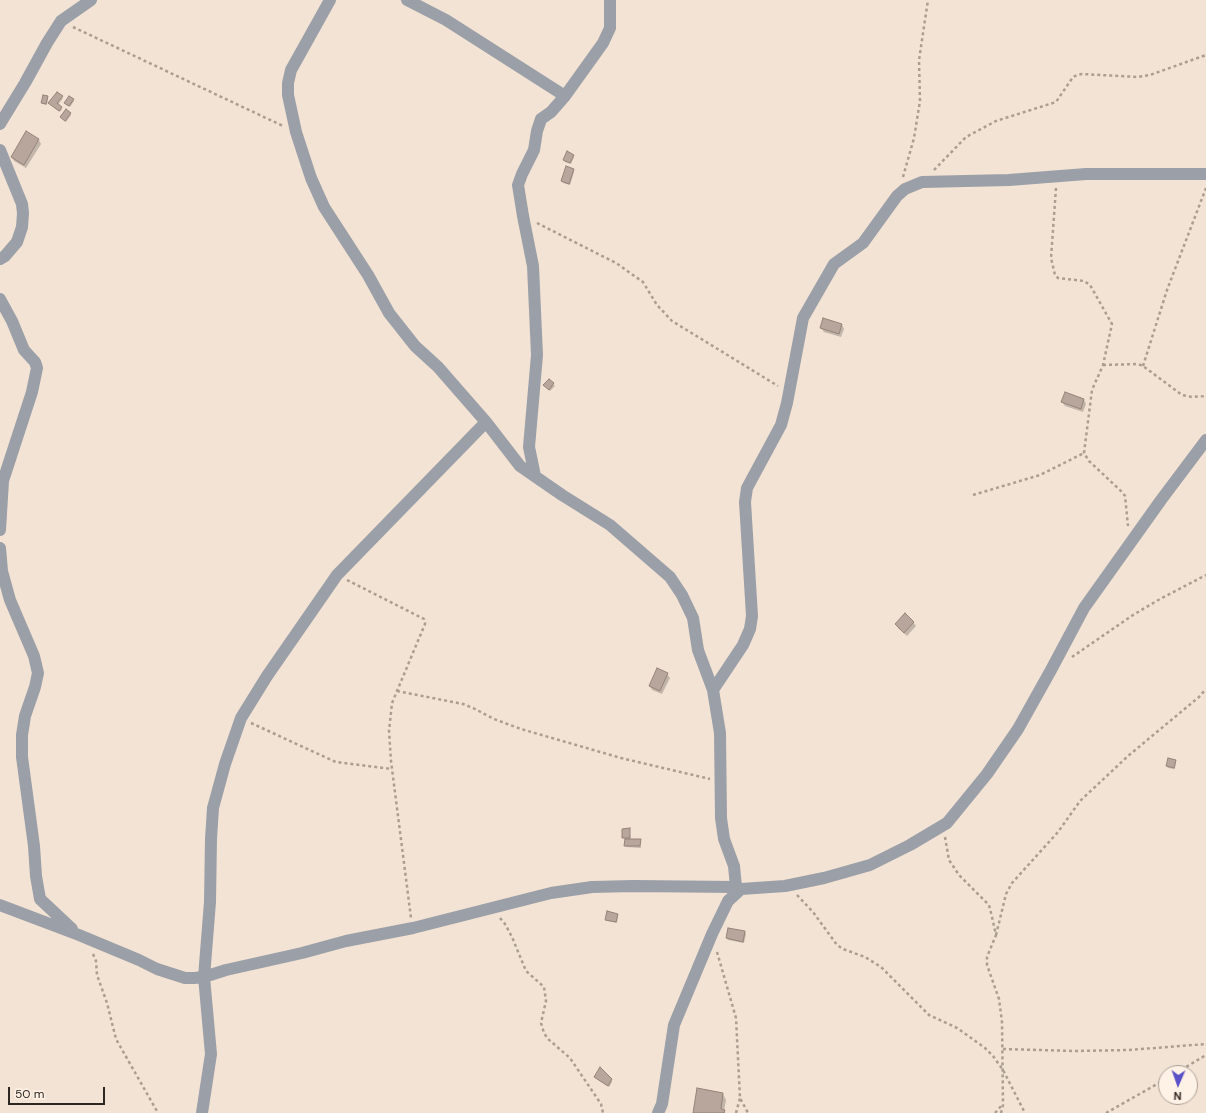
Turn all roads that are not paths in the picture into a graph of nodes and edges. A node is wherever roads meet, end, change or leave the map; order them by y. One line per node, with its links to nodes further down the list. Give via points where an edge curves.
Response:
1 (91, 0): 6 (street, via 61,22 46,43)
2 (330, 0): 11 (street, via 291,70 288,83 296,132 311,178 324,207 368,274 389,314 415,346 438,367)
3 (407, 0): 5 (street, via 446,20)
4 (610, 0): 5 (street, via 610,28 603,43)
5 (565, 96): 13 (street, via 552,112 541,119 534,150 518,185 534,280 537,355 529,447)
6 (0, 124)
7 (0, 150): 9 (street, via 22,204 23,214 17,242)
8 (1206, 174): 16 (street, via 1086,174 1009,180 922,182 905,189 897,196 863,243 834,264 803,318 781,425 747,488 745,502 752,616 750,629 743,645)
9 (0, 259)
10 (0, 299): 14 (street, via 24,350 37,368 32,392 3,481)
11 (486, 422): 13 (street, via 520,466); 20 (street, via 337,575 266,676 241,718 213,808 210,902)
12 (1206, 440): 17 (street, via 1084,608 1018,729 987,774 947,823 910,845 870,864 824,878 785,886)
13 (535, 476): 16 (street, via 610,525 670,577 693,618 698,650)
14 (0, 530)
15 (0, 548): 19 (street, via 2,571 10,600 34,656 38,673 24,716 22,757 40,899)
16 (713, 690): 17 (street, via 720,733 721,818 724,839 734,866)
17 (738, 888): 20 (street, via 592,887 552,893); 22 (street, via 712,934 674,1025 662,1104)
18 (0, 905): 19 (street)
19 (84, 937): 20 (street, via 157,969 185,978)
20 (204, 977): 21 (street, via 211,1054)
21 (202, 1113)
22 (658, 1113)

